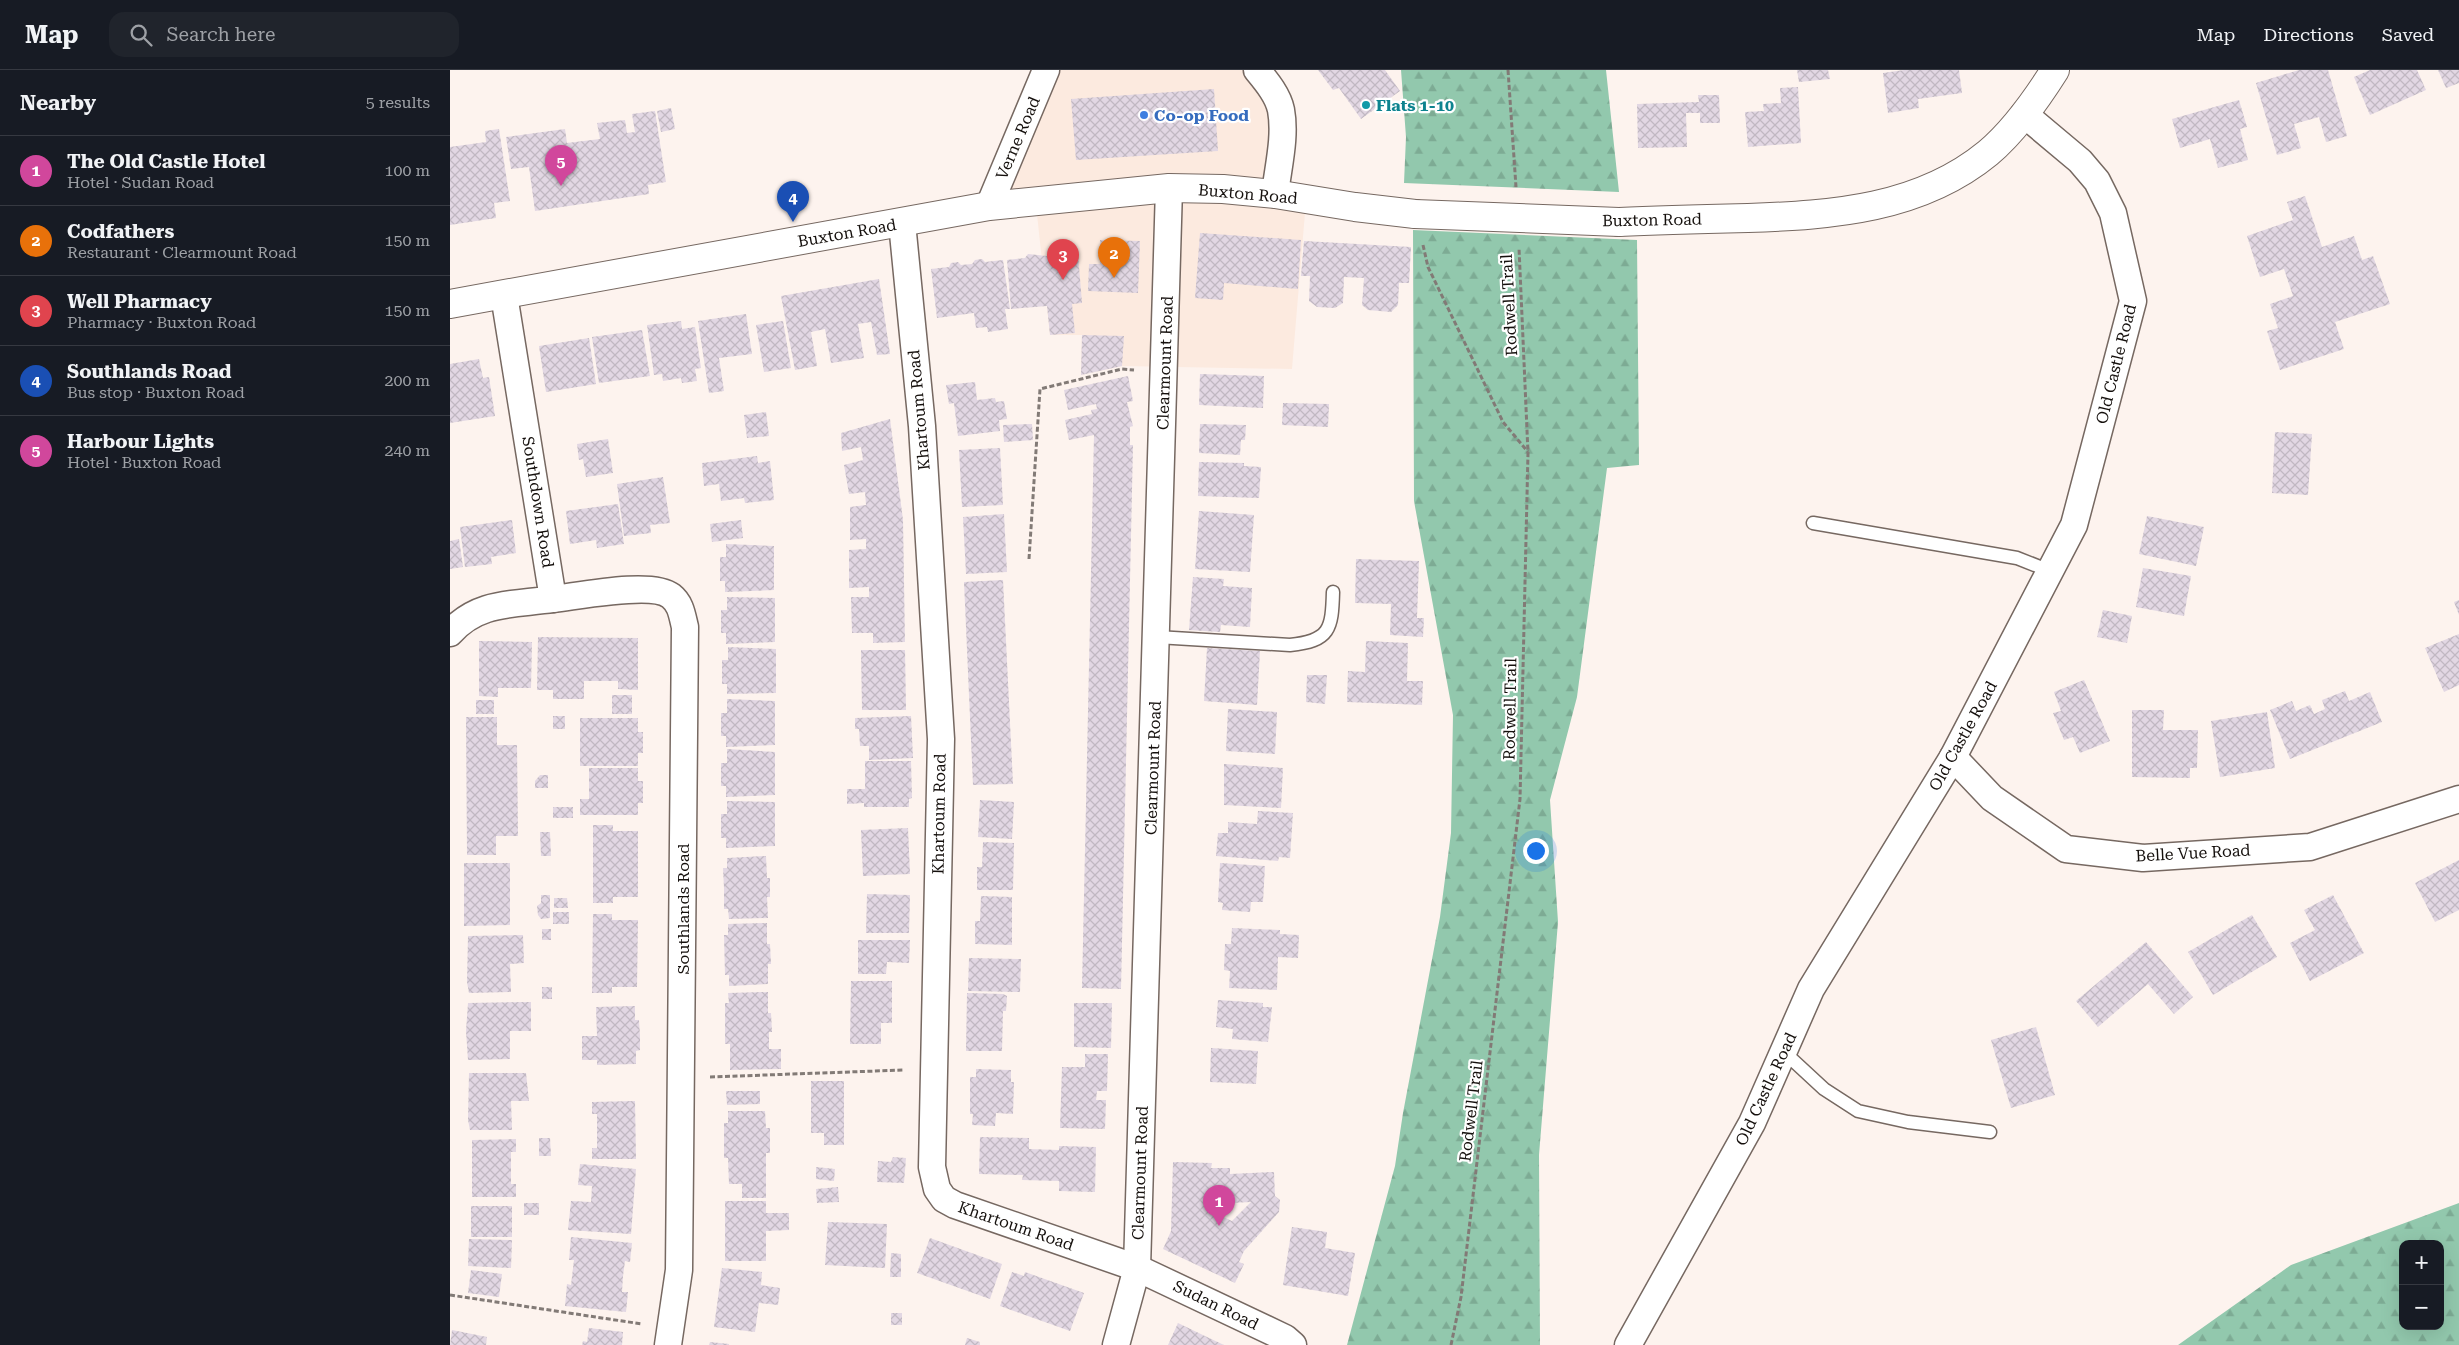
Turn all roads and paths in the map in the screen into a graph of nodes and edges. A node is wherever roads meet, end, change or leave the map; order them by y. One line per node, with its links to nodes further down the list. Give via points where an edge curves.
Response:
1 (1046, 70): 9 (street, Verne Road)
2 (1257, 70): 8 (street, via 1268,83 1280,108 1282,137)
3 (1508, 70): 7 (path)
4 (2055, 70): 5 (highway, Buxton Road)
5 (2024, 114): 10 (highway, Buxton Road, bridge, via 1990,152 1939,185 1884,204 1846,212 1619,222); 19 (street, Old Castle Road, via 2080,161 2097,181 2112,213 2133,301 2074,525)
6 (1170, 188): 8 (highway, Buxton Road); 9 (highway, Buxton Road); 15 (street, Clearmount Road)
7 (1516, 189)
8 (1275, 194): 10 (highway, Buxton Road)
9 (989, 206): 11 (highway, Buxton Road)
10 (1412, 213): 16 (path, via 1428,267 1503,422)
11 (902, 223): 13 (highway, Buxton Road); 27 (street, Khartoum Road, via 922,426 941,739)
12 (1518, 238): 16 (path, Rodwell Trail)
13 (504, 295): 14 (highway, Buxton Road); 21 (street, Southdown Road)
14 (450, 304)
15 (1165, 371): 18 (path, via 1122,369 1040,389); 23 (street, Clearmount Road)
16 (1528, 453): 35 (path, Rodwell Trail, via 1520,799 1461,1297)
17 (1813, 523): 19 (lane, via 2017,558)
18 (1029, 559)
19 (2050, 571): 24 (street, Old Castle Road)
20 (1333, 592): 23 (lane, via 1332,622 1325,634 1310,643 1290,645)
21 (553, 599): 22 (street, via 480,609 462,619); 28 (street, Southlands Road, via 644,588 660,590 680,606 685,627)
22 (450, 633)
23 (1157, 637): 30 (street, Clearmount Road)
24 (1953, 757): 25 (street, Belle Vue Road, via 1992,798 2066,849 2143,858 2310,847); 26 (street, Old Castle Road, via 1811,989)
25 (2459, 800)
26 (1784, 1052): 29 (lane, via 1824,1089 1858,1111 1908,1122); 36 (street, Old Castle Road, via 1752,1123)
27 (933, 1069): 28 (path); 30 (street, Khartoum Road, via 932,1173 944,1199)
28 (682, 1078): 32 (street, Southlands Road, via 679,1270)
29 (1990, 1132)
30 (1138, 1268): 33 (street, Clearmount Road); 34 (street, Sudan Road, via 1285,1338)
31 (450, 1295): 32 (path)
32 (669, 1336)
33 (1116, 1345)
34 (1293, 1345)
35 (1451, 1345)
36 (1628, 1345)

